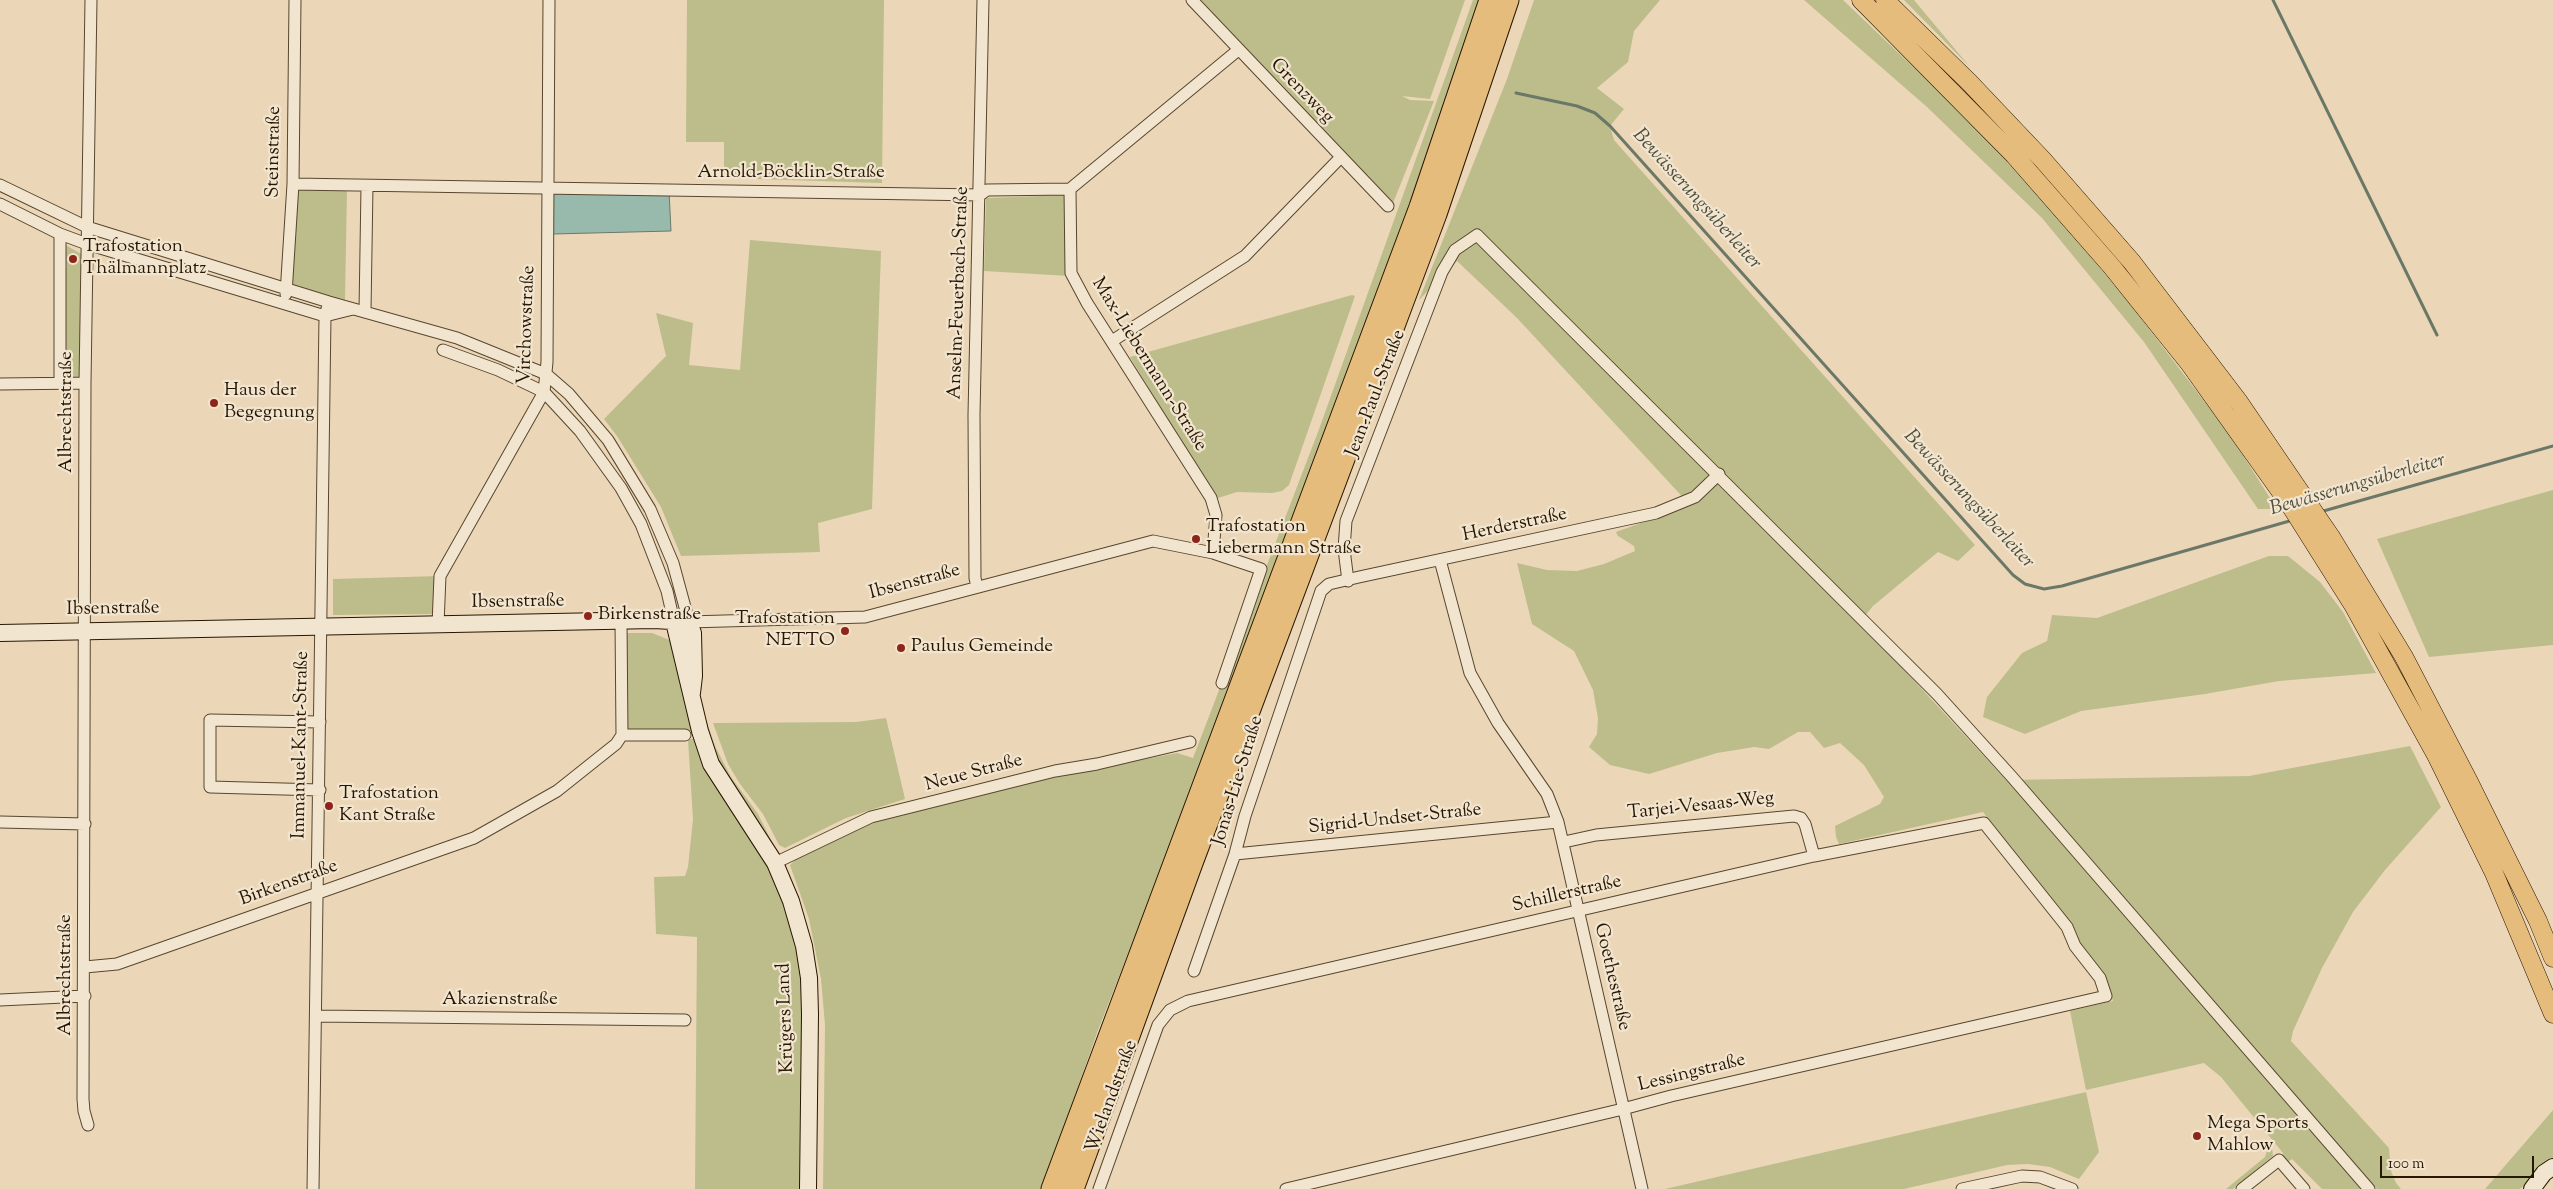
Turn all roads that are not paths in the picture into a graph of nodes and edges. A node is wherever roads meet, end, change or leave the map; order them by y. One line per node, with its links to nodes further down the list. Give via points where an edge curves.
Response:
1 (91, 0): 20 (street, Albrechtstraße)
2 (295, 0): 12 (street, Steinstraße)
3 (549, 0): 16 (street, Virchowstraße)
4 (983, 0): 17 (street, Anselm-Feuerbach-Straße)
5 (1192, 0): 10 (street, Grenzweg)
6 (1490, 0): 80 (highway, via 1420,207)
7 (1508, 0): 81 (highway, via 1433,223 1195,854)
8 (1861, 0): 36 (main road, via 2014,156 2112,267)
9 (1885, 0): 36 (main road, via 2036,153 2132,262 2216,371)
10 (1238, 51): 11 (street, Grenzweg); 15 (street)
11 (1340, 158): 19 (street, Grenzweg); 28 (street, via 1245,256)
12 (292, 184): 14 (street, Arnold-Böcklin-Straße); 23 (street, Steinstraße)
13 (0, 185): 20 (street)
14 (367, 186): 16 (street, Arnold-Böcklin-Straße); 26 (street)
15 (1070, 189): 17 (street, Arnold-Böcklin-Straße, via 988,190); 28 (street, Max-Liebermann-Straße, via 1071,273)
16 (547, 190): 17 (street, Arnold-Böcklin-Straße); 30 (street, Virchowstraße)
17 (980, 195): 40 (street, Anselm-Feuerbach-Straße, via 974,415)
18 (0, 204): 21 (street)
19 (1388, 206)
20 (87, 227): 22 (street, Albrechtstraße); 23 (street)
21 (60, 234): 22 (street); 31 (street, Albrechtstraße)
22 (87, 244): 25 (street); 32 (street, Albrechtstraße)
23 (286, 289): 24 (street); 25 (street, Steinstraße)
24 (328, 302): 26 (street); 27 (street, Immanuel-Kant-Straße)
25 (285, 304): 27 (street)
26 (360, 310): 27 (street); 30 (street, via 457,338)
27 (324, 316): 45 (street, Immanuel-Kant-Straße)
28 (1112, 341): 37 (street, Max-Liebermann-Straße, via 1211,498 1216,514)
29 (443, 350): 34 (street, via 498,370)
30 (546, 374): 34 (street, Virchowstraße); 43 (street, via 569,394 608,440 650,509 673,563)
31 (60, 383): 32 (street); 33 (street)
32 (85, 383): 46 (street, Albrechtstraße)
33 (0, 384)
34 (544, 392): 43 (street, via 580,431 621,488 655,557); 44 (street, Virchowstraße, via 440,576)
35 (1719, 474): 38 (street, Herderstraße, via 1695,497 1656,513); 39 (street, Jean-Paul-Straße, via 1477,235 1455,250 1442,272 1346,521 1344,549); 89 (street, via 1937,694)
36 (2295, 498): 63 (main road, via 2331,536 2404,657 2538,921); 69 (main road, via 2316,546 2372,638 2450,780)
37 (1213, 553): 40 (street, Ibsenstraße, via 1153,540); 48 (street, Ibsenstraße, via 1261,569)
38 (1440, 560): 39 (street, Herderstraße); 55 (street, Goethestraße, via 1474,681 1498,723 1547,794)
39 (1348, 580): 41 (street, Herderstraße, via 1329,584 1320,590)
40 (977, 587): 43 (street, Ibsenstraße, via 855,619)
41 (1316, 601): 58 (street, Jonas-Lie-Straße)
42 (622, 621): 43 (street, Ibsenstraße); 44 (street, Ibsenstraße); 50 (street)
43 (681, 622): 60 (street, Krügers Land, via 694,633 692,694 711,764)
44 (438, 625): 45 (street, Ibsenstraße)
45 (321, 628): 46 (street, Ibsenstraße); 49 (street, Immanuel-Kant-Straße)
46 (85, 630): 47 (street, Ibsenstraße); 56 (street, Albrechtstraße)
47 (0, 633)
48 (1222, 683)
49 (320, 722): 53 (street, Immanuel-Kant-Straße); 53 (street, via 210,720 210,787)
50 (622, 735): 51 (street); 61 (street, Birkenstraße, via 616,744 557,791 474,838)
51 (685, 735)
52 (1190, 742): 60 (street, Neue Straße, via 1054,771 871,817)
53 (320, 790): 61 (street, Immanuel-Kant-Straße)
54 (0, 822): 56 (street)
55 (1558, 822): 57 (street, Goethestraße); 58 (street, Sigrid-Undset-Straße)
56 (85, 824): 64 (street, Albrechtstraße)
57 (1564, 842): 59 (street, Tarjei-Vesaas-Weg, via 1596,835 1794,816 1805,824); 62 (street, Goethestraße)
58 (1235, 854): 65 (street, Jonas-Lie-Straße)
59 (1814, 856): 62 (street, Schillerstraße); 67 (street, Schillerstraße, via 1986,823 2067,927 2075,946 2100,978)
60 (775, 863): 79 (street, Krügers Land, via 798,923 809,978)
61 (318, 892): 64 (street, Birkenstraße, via 117,964); 70 (street, Immanuel-Kant-Straße)
62 (1578, 910): 71 (street, Schillerstraße, via 1200,997 1170,1010); 73 (street, Goethestraße)
63 (2553, 958)
64 (85, 966): 66 (street, Albrechtstraße)
65 (1194, 971)
66 (85, 996): 68 (street); 74 (street, Albrechtstraße, via 84,1111)
67 (2106, 996): 73 (street, Lessingstraße)
68 (0, 1000)
69 (2553, 1014)
70 (316, 1016): 72 (street, Akazienstraße); 78 (street, Immanuel-Kant-Straße)
71 (1162, 1019): 82 (street, Wielandstraße)
72 (684, 1020)
73 (1623, 1109): 83 (street, Lessingstraße); 84 (street, Goethestraße)
74 (88, 1125)
75 (2553, 1167): 77 (street)
76 (2553, 1174): 77 (street)
77 (2533, 1187)
78 (313, 1189)
79 (808, 1189)
80 (1052, 1189)
81 (1075, 1189)
82 (1099, 1189)
83 (1286, 1189)
84 (1642, 1189)
85 (1962, 1189): 86 (street, via 2022,1176 2040,1177)
86 (2072, 1189)
87 (2242, 1189): 88 (street, via 2278,1160)
88 (2304, 1189)
89 (2369, 1189)

